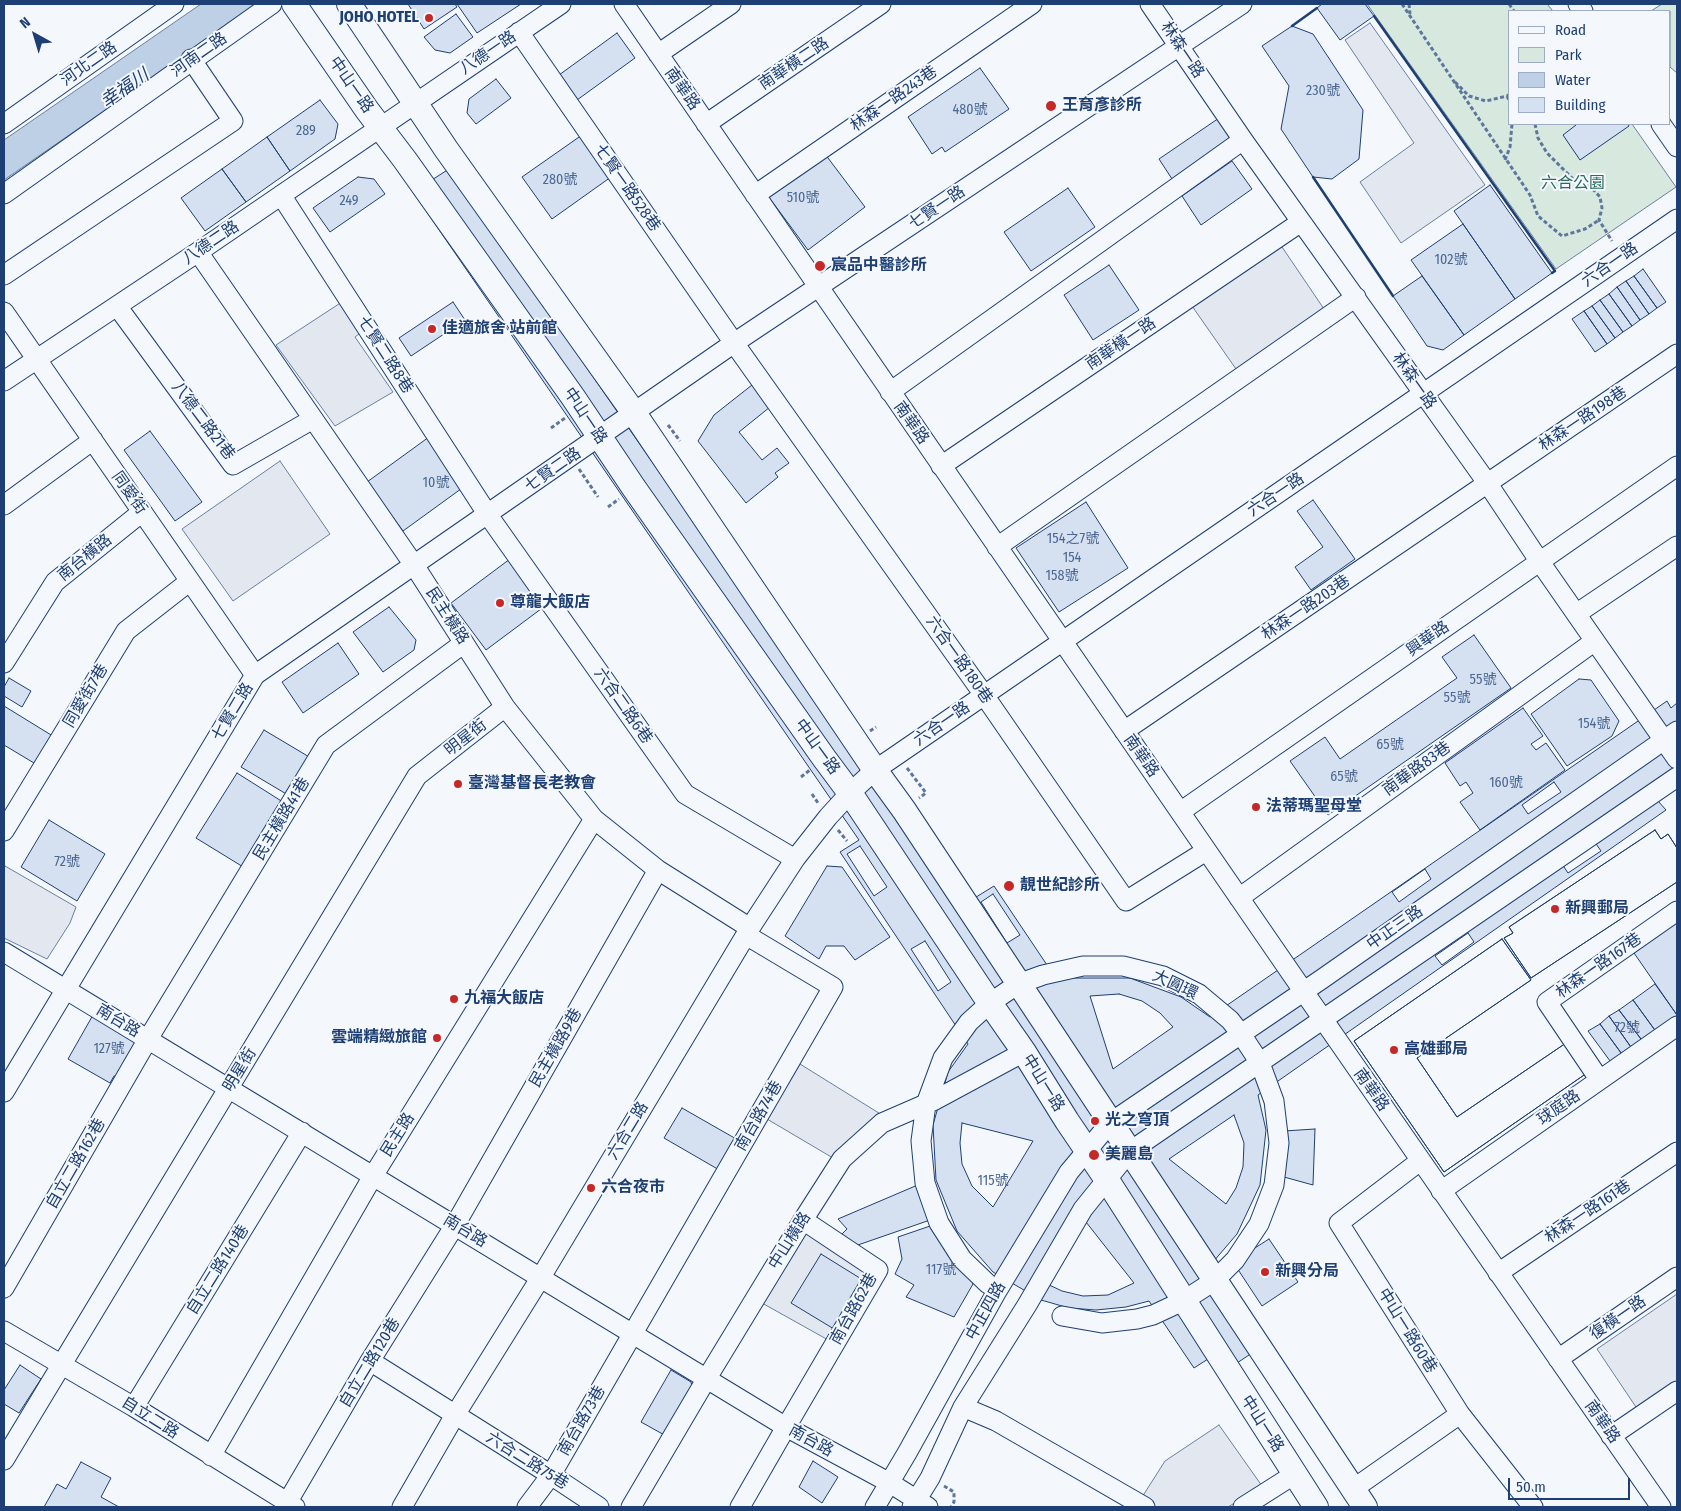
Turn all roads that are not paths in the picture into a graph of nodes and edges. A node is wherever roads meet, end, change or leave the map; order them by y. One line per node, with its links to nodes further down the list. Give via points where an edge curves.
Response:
1 (174, 4): 17 (street, 河北二路)
2 (272, 4): 15 (street, 河南二路)
3 (294, 4): 20 (main road, 中山一路)
4 (349, 4): 16 (main road, 中山一路)
5 (560, 4): 12 (street, 八德一路)
6 (624, 4): 14 (street, 南華路)
7 (731, 4): 14 (street)
8 (881, 4): 18 (street, 南華橫二路)
9 (1032, 4): 24 (street, 林森一路243巷)
10 (1150, 4): 13 (street, 林森一路)
11 (1242, 4): 13 (street, 七賢一路)
12 (519, 32): 16 (street, 八德一路); 34 (street, 七賢一路528巷)
13 (1179, 46): 21 (street, 林森一路); 30 (street, 七賢一路)
14 (658, 54): 18 (street, 南華路)
15 (191, 60): 23 (street, 河南二路); 29 (street, via 233,121)
16 (416, 103): 20 (street, 八德二路); 40 (main road, 中山一路)
17 (4, 124)
18 (706, 124): 24 (street, 南華路)
19 (1662, 125): 22 (street)
20 (381, 127): 25 (street, 八德二路); 42 (main road, 中山一路)
21 (1242, 140): 27 (street, 林森一路); 38 (street)
22 (1677, 147)
23 (4, 194)
24 (755, 195): 30 (street, 南華路)
25 (282, 196): 28 (street, 八德二路); 49 (street, 七賢二路8巷)
26 (1677, 219): 39 (street, 六合一路)
27 (1301, 222): 31 (street, 林森一路); 44 (street, 南華橫一路)
28 (198, 252): 32 (street, 八德二路); 41 (street, 民主橫路)
29 (4, 275)
30 (818, 287): 34 (street, 七賢一路); 38 (street, 南華路)
31 (1356, 297): 39 (street, 林森一路); 50 (street)
32 (117, 306): 36 (street, 八德二路); 41 (street, 八德二路21巷, via 234,465)
33 (4, 312): 36 (street, 同愛街)
34 (734, 344): 40 (street, 七賢一路); 61 (street, 六合一路180巷)
35 (1677, 354): 46 (street, 林森一路198巷)
36 (36, 359): 37 (street, 八德二路); 43 (street, 同愛街)
37 (4, 381)
38 (890, 392): 44 (street, 南華路)
39 (1424, 394): 46 (street, 林森一路); 57 (street, 六合一路)
40 (634, 413): 42 (street, 七賢二路); 66 (main road, 中山一路)
41 (313, 419): 53 (street, 民主橫路)
42 (600, 438): 49 (street, 七賢二路); 68 (main road, 中山一路)
43 (93, 440): 47 (street); 48 (street, 同愛街)
44 (941, 466): 50 (street, 南華路)
45 (1677, 466): 52 (street, 興華路)
46 (1488, 484): 52 (street, 林森一路); 63 (street, 林森一路203巷)
47 (4, 505)
48 (142, 512): 54 (street, 同愛街); 59 (street, 南台橫路, via 55,582)
49 (488, 514): 53 (street, 七賢二路); 73 (street, 六合二路6巷, via 685,794)
50 (997, 546): 57 (street, 南華路)
51 (1677, 546): 55 (street)
52 (1540, 562): 55 (street, 林森一路); 69 (street, 興華路)
53 (414, 565): 58 (street, 民主橫路); 60 (street, 七賢二路)
54 (190, 581): 60 (street, 同愛街); 71 (street, 同愛街7巷, via 126,631)
55 (1576, 614): 56 (street, 林森一路)
56 (1595, 641): 64 (street, 林森一路); 75 (street, 南華路83巷)
57 (1062, 642): 61 (street, 六合一路); 63 (street, 南華路)
58 (464, 643): 62 (street, 民主橫路); 86 (street, 民主橫路41巷, via 326,746)
59 (4, 663)
60 (255, 675): 80 (street, 七賢二路)
61 (984, 695): 66 (street, 六合一路); 72 (street, 六合一路180巷, via 1126,901)
62 (506, 707): 70 (street, 民主橫路); 90 (street, 明星街, via 417,776)
63 (1124, 731): 69 (street, 南華路)
64 (1671, 736): 65 (street, 林森一路); 81 (street, 中正三路)
65 (1677, 759)
66 (875, 770): 68 (street, 六合二路); 79 (main road, 中山一路)
67 (1677, 777): 83 (street)
68 (850, 792): 73 (street, 六合二路); 82 (main road, 中山一路)
69 (1180, 812): 72 (street, 南華路)
70 (594, 818): 74 (street, 民主橫路); 99 (street, 民主路)
71 (4, 831)
72 (1206, 851): 75 (street, 南華路)
73 (795, 859): 77 (street, 六合二路)
74 (658, 870): 77 (street, 民主橫路); 103 (street, 民主橫路9巷)
75 (1239, 898): 81 (street, 南華路)
76 (1677, 911): 89 (street, 林森一路167巷, via 1547,1002)
77 (748, 931): 105 (street, 六合二路); 113 (street, 南台路74巷, via 833,987)
78 (4, 952): 80 (street, 南台路)
79 (1018, 984): 82 (street, 大圓環); 85 (street, 大圓環, via 1082,966 1123,966 1163,976 1199,994); 93 (main road, 中山一路)
80 (66, 990): 86 (street, 南台路); 91 (street, 七賢二路)
81 (1303, 992): 83 (street, 南華路); 85 (street, 中正三路)
82 (990, 1003): 87 (main road, 中山一路); 92 (street, 大圓環, via 969,1022 943,1058)
83 (1323, 1020): 88 (street); 98 (street, 南華路)
84 (1677, 1026): 89 (street, 球庭路)
85 (1242, 1034): 88 (street, 大圓環); 93 (street, 中正三路)
86 (148, 1039): 90 (street, 南台路); 109 (street, 自立二路162巷)
87 (1024, 1052): 92 (street, 中山橫路); 95 (main road, 中山一路)
88 (1260, 1064): 96 (street); 107 (street, 大圓環, via 1274,1101 1279,1143 1274,1185 1259,1224 1235,1260)
89 (1600, 1079): 101 (street, 球庭路)
90 (229, 1088): 94 (street, 南台路); 116 (street, 明星街)
91 (4, 1092)
92 (926, 1104): 102 (street, 中山橫路, via 882,1123 842,1159); 108 (street, 大圓環, via 921,1141 930,1199 939,1223 962,1258)
93 (1110, 1123): 95 (street, 中正四路); 96 (main road, 中山一路)
94 (302, 1132): 99 (street, 南台路); 119 (street, 自立二路140巷)
95 (1087, 1150): 100 (main road, 中山一路); 129 (street, 中正四路, via 1069,1172 997,1291)
96 (1129, 1152): 100 (street, 中正四路); 107 (main road, 中山一路)
97 (1677, 1152): 104 (street, 林森一路161巷)
98 (1420, 1161): 101 (street, 南華路); 121 (street, 中山一路60巷, via 1339,1223)
99 (373, 1176): 103 (street, 南台路); 125 (street, 民主路)
100 (1107, 1180): 110 (main road, 中山一路); 120 (street, 中正四路, via 1083,1209)
101 (1441, 1190): 104 (street, 南華路)
102 (803, 1220): 117 (street, 中山橫路); 123 (street, 南台路62巷, via 878,1270)
103 (454, 1225): 105 (street, 南台路); 115 (street, 自立二路120巷)
104 (1498, 1273): 114 (street, 南華路)
105 (541, 1277): 113 (street, 南台路); 122 (street, 六合二路)
106 (1677, 1278): 114 (street, 復橫一路)
107 (1214, 1281): 110 (street, 大圓環); 130 (main road, 中山一路)
108 (988, 1284)
109 (4, 1288)
110 (1183, 1301): 111 (street, 大圓環, via 1137,1319 1102,1323); 127 (main road, 中山一路)
111 (1062, 1316)
112 (4, 1331): 116 (street, 自立二路)
113 (633, 1333): 117 (street, 南台路); 128 (street, 南台路73巷)
114 (1558, 1359): 124 (street, 南華路)
115 (370, 1361): 122 (street, 六合二路75巷); 131 (street, 自立二路120巷)
116 (62, 1364): 119 (street, 自立二路); 126 (street, 明星街)
117 (707, 1378): 123 (street, 南台路); 136 (street, 中山橫路)
118 (1677, 1391): 124 (street)
119 (134, 1407): 125 (street, 自立二路)
120 (964, 1407): 132 (street, 中正四路); 139 (street, via 996,1421)
121 (1460, 1414): 130 (street); 142 (street)
122 (455, 1415): 128 (street, 六合二路75巷); 133 (street, 六合二路)
123 (786, 1426): 129 (street, 南台路); 137 (street)
124 (1611, 1436): 143 (street, 南華路)
125 (211, 1456): 131 (street, 自立二路)
126 (4, 1460)
127 (1295, 1474): 140 (street); 141 (main road, 中山一路)
128 (551, 1475): 134 (street, 南台路73巷); 135 (street, 六合二路75巷)
129 (890, 1483): 132 (street, 南台路); 138 (street, 中正四路)
130 (1359, 1498)
131 (291, 1505)
132 (919, 1505)
133 (402, 1507)
134 (527, 1507)
135 (599, 1507)
136 (631, 1507)
137 (740, 1507)
138 (875, 1507)
139 (1145, 1507)
140 (1243, 1507)
141 (1316, 1507)
142 (1533, 1507)
143 (1660, 1507)

